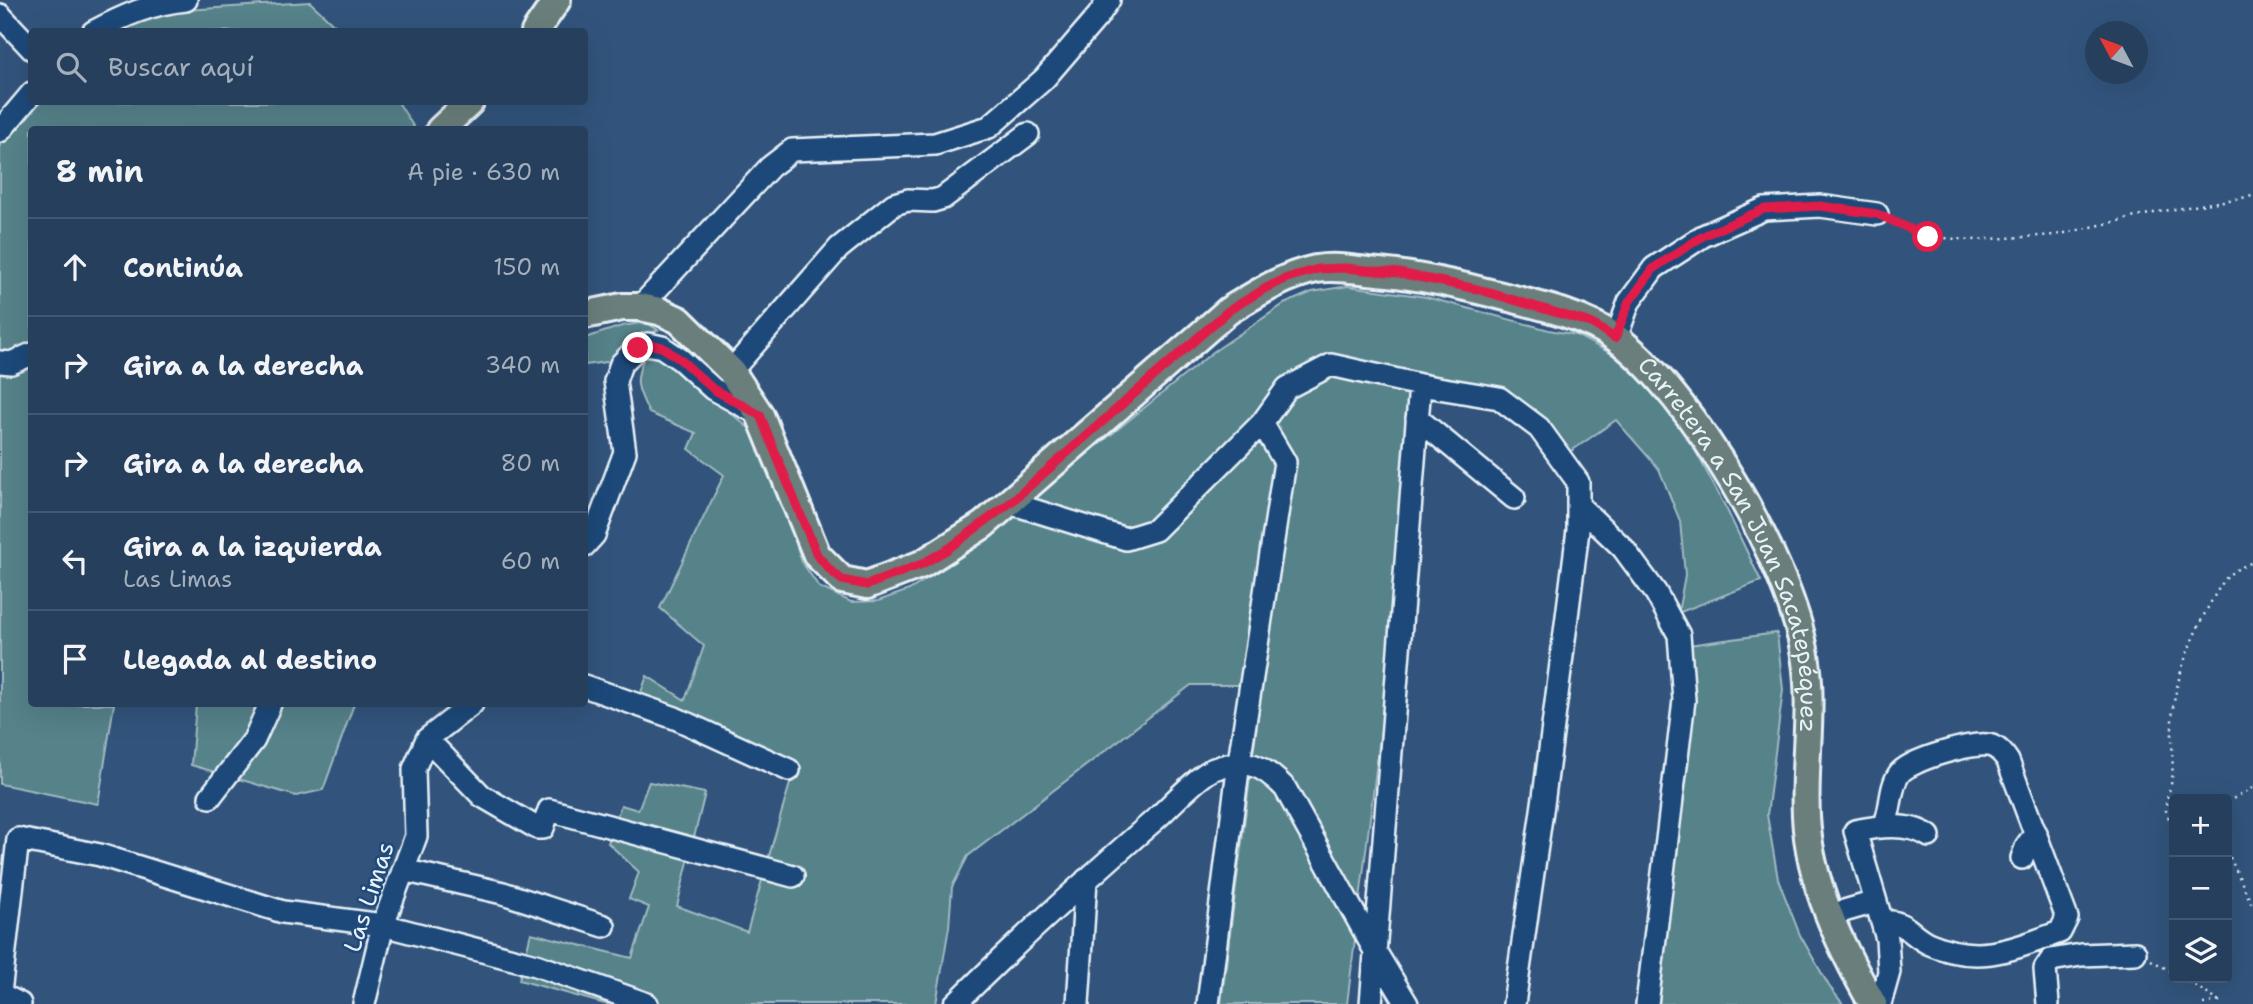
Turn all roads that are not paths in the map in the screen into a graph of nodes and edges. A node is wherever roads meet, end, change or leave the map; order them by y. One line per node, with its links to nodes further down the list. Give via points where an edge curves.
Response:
1 (175, 0): 5 (street, via 127,14)
2 (557, 0): 6 (main road)
3 (1110, 0): 14 (street, via 1044,79 989,127 935,144 792,150 769,167)
4 (0, 15): 7 (street)
5 (101, 28)
6 (539, 28)
7 (28, 45)
8 (28, 98): 11 (street)
9 (467, 105): 10 (main road)
10 (444, 126)
11 (0, 131)
12 (1028, 134): 19 (street, via 943,198 894,204 839,248)
13 (1877, 214): 16 (street, via 1820,206 1764,209 1703,236 1654,268 1629,302)
14 (640, 307): 15 (main road, Carretera a San Juan Sacatepéquez); 19 (main road, Carretera a San Juan Sacatepéquez, via 679,320)
15 (588, 314)
16 (1615, 338): 25 (main road, Carretera a San Juan Sacatepéquez, via 1591,323 1429,278 1318,269 1266,288 1228,311); 43 (main road, Carretera a San Juan Sacatepéquez, via 1674,395 1722,464 1798,617 1809,694 1806,815 1811,858)
17 (28, 356): 18 (street)
18 (0, 362)
19 (731, 371): 21 (main road, Carretera a San Juan Sacatepéquez)
20 (1420, 385): 22 (street); 23 (street, via 1331,366 1287,388); 26 (street, via 1499,398 1539,428 1578,482)
21 (760, 415): 25 (main road, Carretera a San Juan Sacatepéquez, via 817,555 849,583 867,585 922,564); 27 (street, via 713,389 662,347 648,344 638,348 621,364 615,382 625,452)
22 (1417, 418): 24 (street); 47 (street)
23 (1262, 423): 25 (street, via 1155,530 1126,539); 32 (street, via 1285,462)
24 (1514, 498)
25 (1010, 503)
26 (1579, 506): 58 (street); 59 (street, via 1623,548 1679,635 1684,700)
27 (588, 542)
28 (588, 687): 33 (street, via 675,718)
29 (269, 707): 34 (street, via 254,740)
30 (468, 707): 31 (street)
31 (427, 739): 39 (street, Las Limas, via 414,769 416,836); 40 (street, via 482,796 537,828 546,825 549,810)
32 (1239, 762): 41 (street, via 1212,769); 47 (street, via 1270,772 1285,788); 55 (street)
33 (789, 770)
34 (210, 797)
35 (1884, 826): 36 (street, via 1903,769 1952,751 1990,745 2008,761); 37 (street, via 1920,830); 42 (street, via 1855,831)
36 (2036, 833): 38 (street); 44 (street, via 2067,912 2060,932 1974,956 1928,944 1899,922)
37 (1929, 836)
38 (2022, 858)
39 (403, 870): 45 (street, Las Limas); 46 (street, via 503,893)
40 (793, 876)
41 (1086, 880): 53 (street); 54 (street)
42 (1874, 902): 43 (street); 44 (street)
43 (1830, 915): 60 (main road, Carretera a San Juan Sacatepéquez)
44 (1882, 922): 61 (street, via 1889,972)
45 (383, 925): 49 (street, via 283,912 100,855 18,839); 51 (street, Las Limas); 52 (street, via 536,965)
46 (604, 926)
47 (1375, 951): 56 (street); 57 (street)
48 (2135, 953): 62 (street, via 2051,960 2045,970)
49 (0, 994): 50 (street)
50 (20, 1004)
51 (364, 1004)
52 (647, 1004)
53 (955, 1004)
54 (1078, 1004)
55 (1208, 1004)
56 (1371, 1004)
57 (1406, 1004)
58 (1514, 1004)
59 (1647, 1004)
60 (1873, 1004)
61 (1880, 1004)
62 (2048, 1004)

